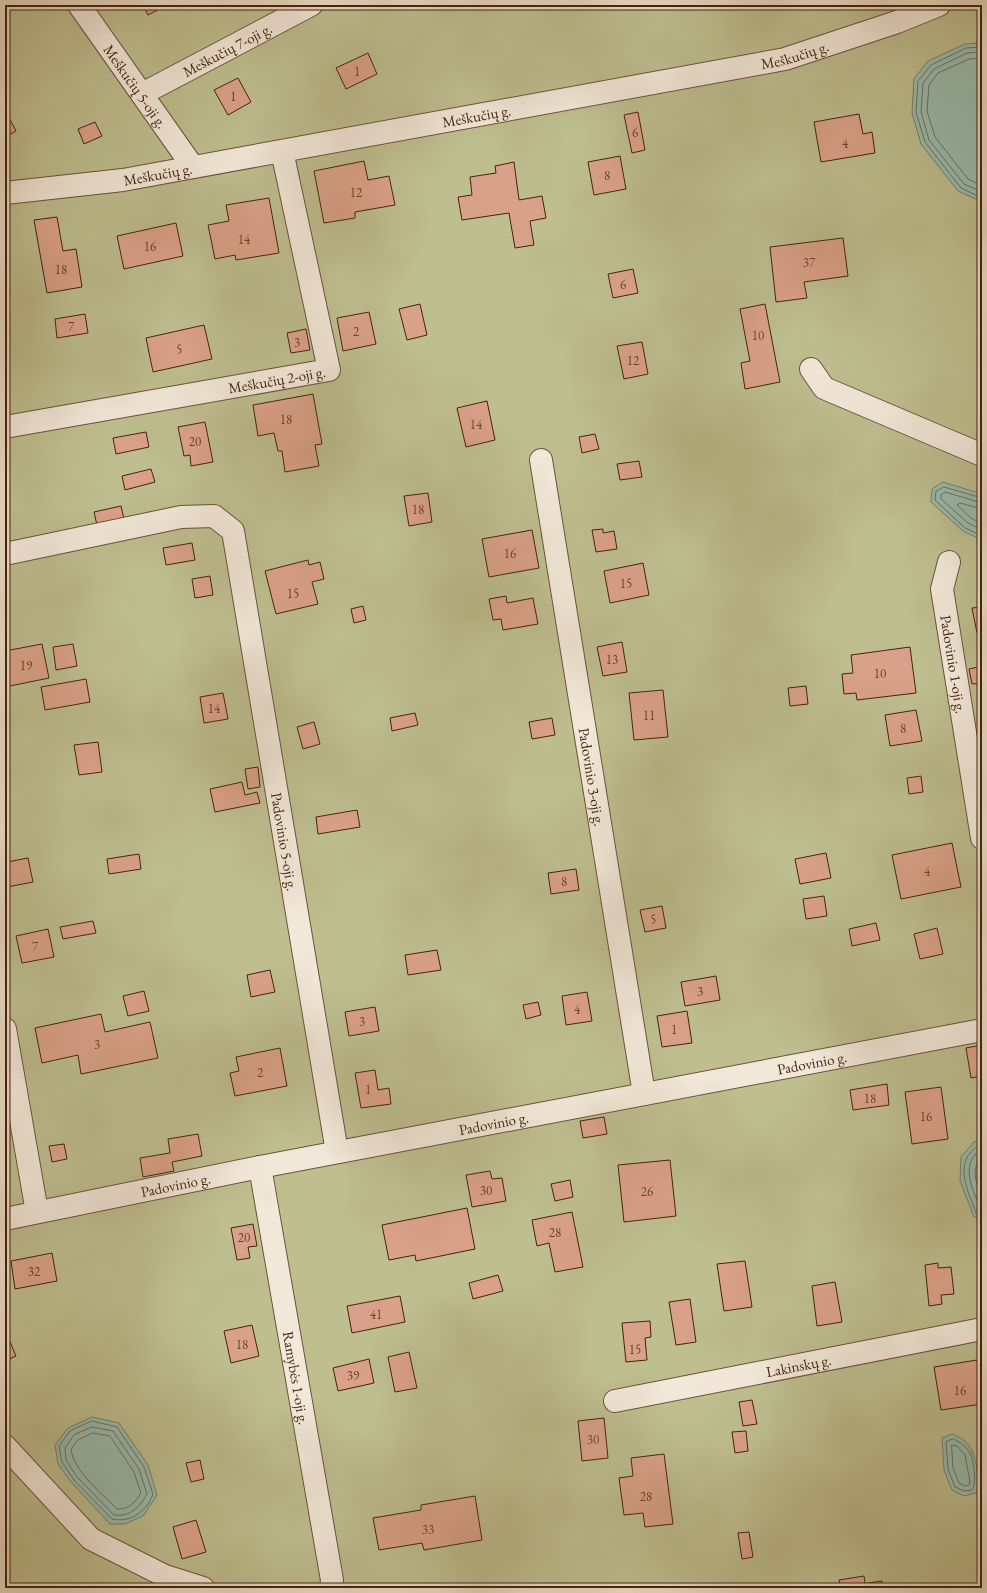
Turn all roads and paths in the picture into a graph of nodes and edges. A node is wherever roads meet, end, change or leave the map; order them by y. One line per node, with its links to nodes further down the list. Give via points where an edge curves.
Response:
1 (79, 5): 4 (street, Meškučių 5-oji g.)
2 (311, 5): 4 (street, Meškučių 7-oji g.)
3 (939, 5): 5 (street, Meškučių g., via 897,22 785,59)
4 (142, 94): 6 (street, Meškučių 5-oji g.)
5 (282, 151): 6 (street, Meškučių g.); 9 (street, Meškučių 2-oji g., via 329,370)
6 (193, 167): 7 (street, Meškučių g., via 123,180)
7 (5, 193)
8 (811, 368): 10 (street, via 824,388)
9 (5, 427)
10 (982, 455)
11 (541, 460): 17 (street, Padovinio 3-oji g.)
12 (5, 554): 18 (street, Padovinio 5-oji g., via 181,517 214,516 233,531)
13 (949, 562): 14 (street, Padovinio 1-oji g., via 942,589)
14 (982, 838)
15 (5, 1030): 20 (street)
16 (982, 1030): 17 (street, Padovinio g.)
17 (644, 1094): 18 (street, Padovinio g.)
18 (337, 1152): 19 (street, Padovinio g.)
19 (260, 1167): 20 (street, Padovinio g.); 26 (street, Ramybės 1-oji g., via 332,1580)
20 (37, 1212): 21 (street, Padovinio g.)
21 (5, 1219)
22 (982, 1329): 23 (street, Lakinskų g.)
23 (615, 1401)
24 (5, 1446): 25 (street, via 91,1539 165,1576)
25 (203, 1588)
26 (331, 1588)

